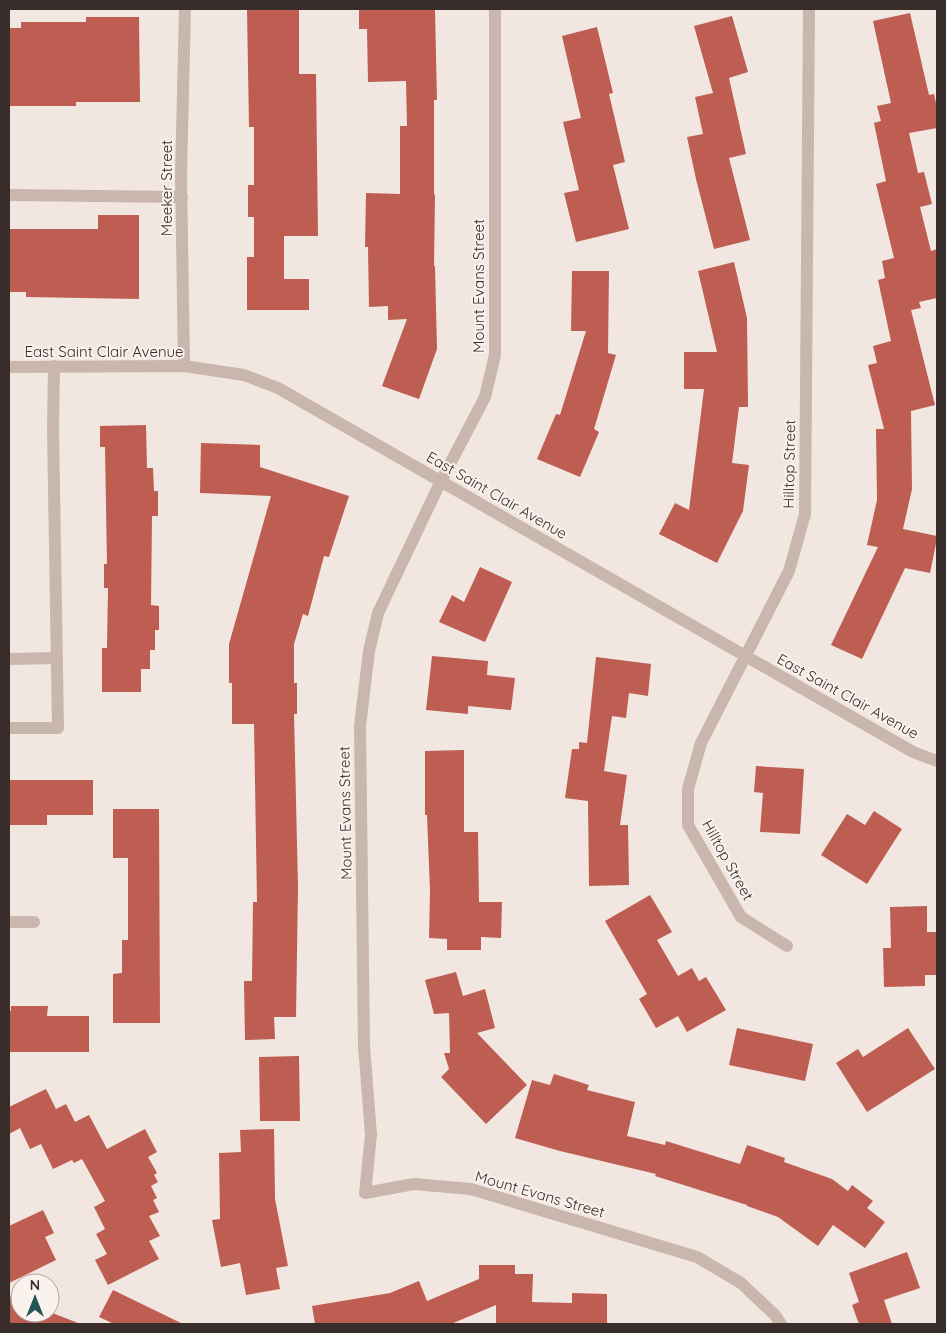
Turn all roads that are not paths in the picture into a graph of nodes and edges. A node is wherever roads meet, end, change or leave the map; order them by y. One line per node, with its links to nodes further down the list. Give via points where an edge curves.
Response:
1 (185, 9): 5 (street, Meeker Street)
2 (495, 9): 9 (street, Mount Evans Street, via 495,355 485,397)
3 (809, 9): 10 (street, Hilltop Street, via 805,514 789,571)
4 (9, 194): 5 (street)
5 (182, 197): 7 (street, Meeker Street)
6 (54, 366): 7 (street, East Saint Clair Avenue); 8 (street, East Saint Clair Avenue); 11 (street)
7 (184, 366): 9 (street, East Saint Clair Avenue, via 244,375 278,388)
8 (9, 367)
9 (442, 481): 10 (street, East Saint Clair Avenue); 18 (street, Mount Evans Street, via 378,613 369,650 361,717 364,1046 371,1136 365,1193 414,1184 471,1189 697,1258 741,1283)
10 (745, 657): 14 (street, East Saint Clair Avenue, via 913,752); 17 (street, Hilltop Street, via 701,743 688,789 688,825 741,917)
11 (57, 658): 12 (street); 13 (street, via 58,728)
12 (9, 659)
13 (9, 728)
14 (937, 761)
15 (9, 922): 16 (street)
16 (34, 922)
17 (787, 946)
18 (781, 1324)

